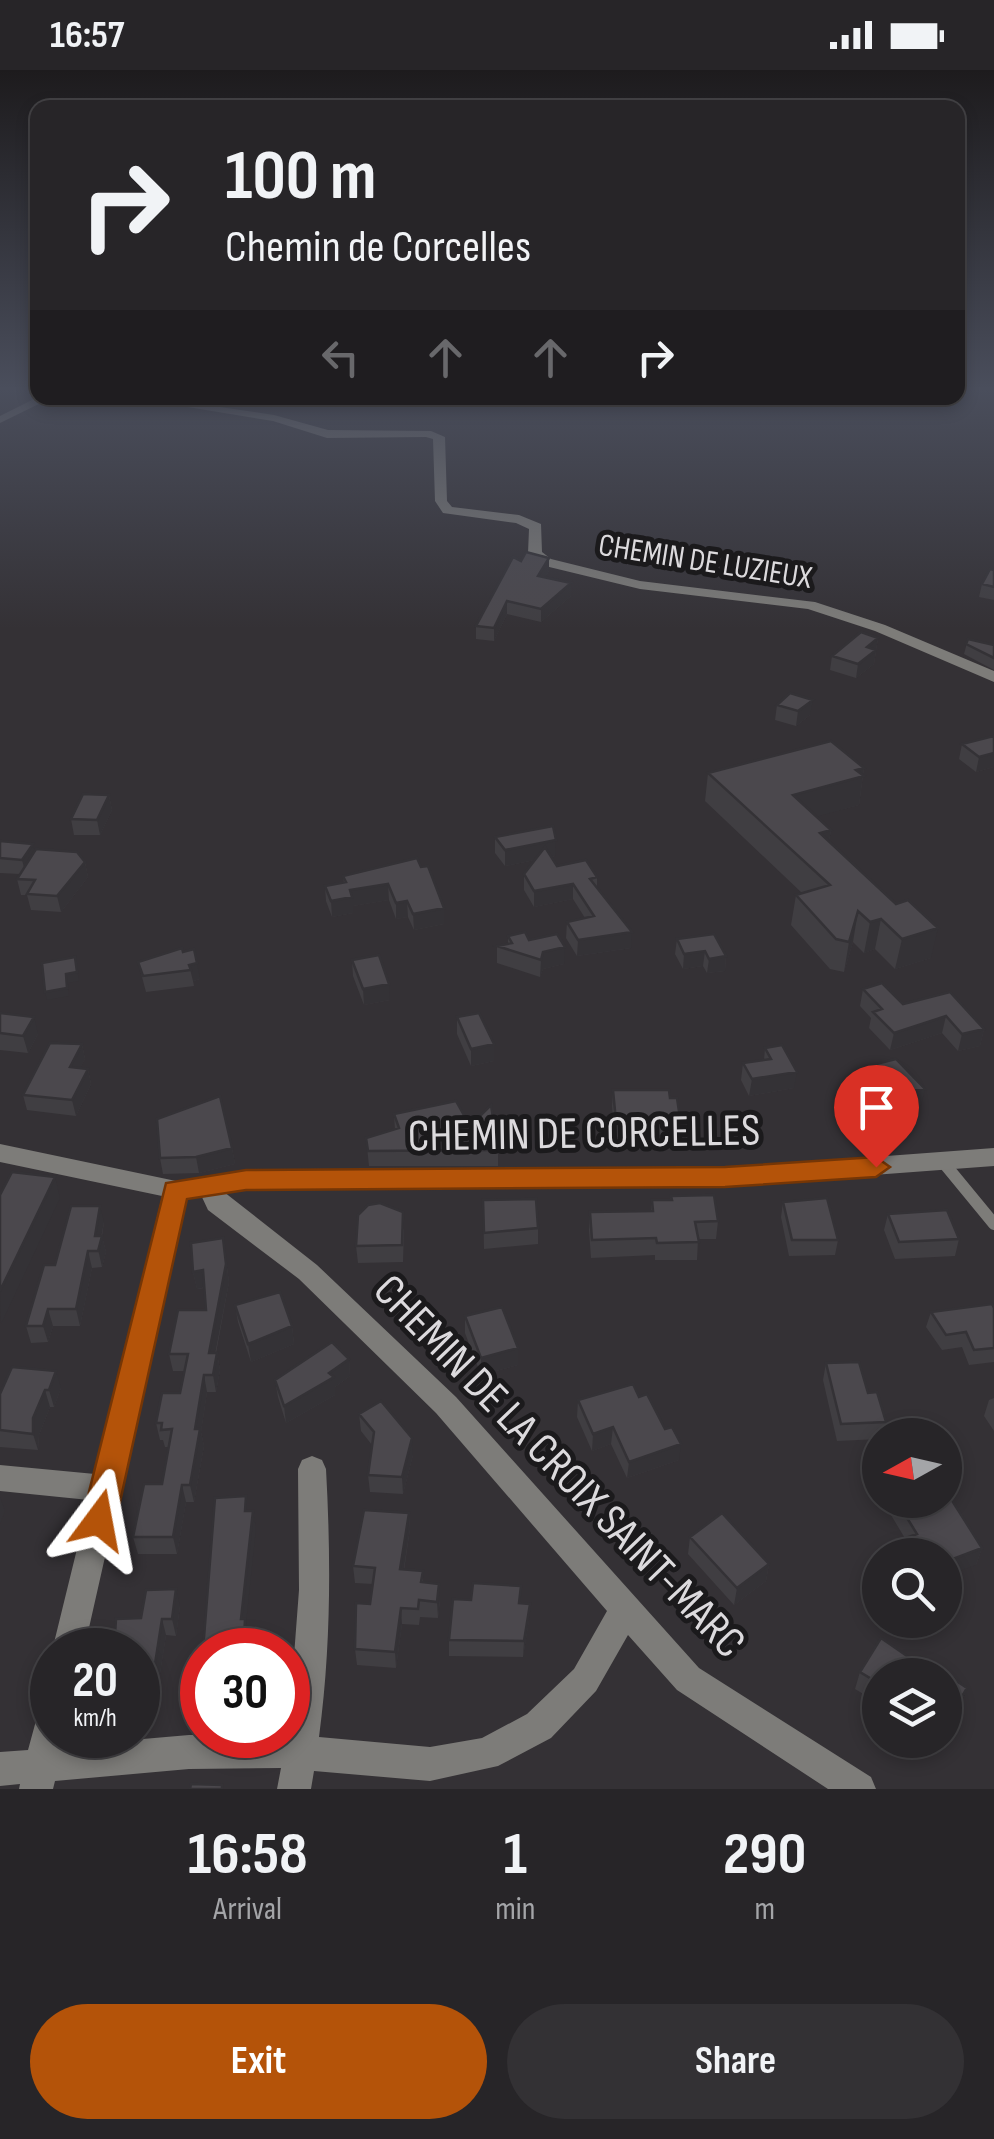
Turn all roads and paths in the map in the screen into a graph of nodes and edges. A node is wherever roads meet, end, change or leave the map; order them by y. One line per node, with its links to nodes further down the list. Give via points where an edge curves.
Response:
1 (440, 468): 2 (street, CHEMIN DE LUZIEUX, via 441,501 448,510 536,528 536,553 546,562 640,585 810,605)
2 (994, 676)
3 (0, 1152): 7 (street, CHEMIN DE CORCELLES)
4 (994, 1157): 5 (street, CHEMIN DE CORCELLES)
5 (942, 1162): 6 (street, CHEMIN DE CORCELLES, via 725,1177 246,1180); 8 (lane)
6 (210, 1188): 7 (street, CHEMIN DE CORCELLES); 12 (street, CHEMIN DE LA CROIX SAINT-MARC, via 217,1203 308,1272 446,1405)
7 (176, 1190): 11 (street)
8 (994, 1224)
9 (312, 1469): 14 (street, via 318,1593)
10 (0, 1478): 11 (street)
11 (106, 1488): 13 (street)
12 (626, 1608): 16 (street, via 585,1680 538,1726 486,1754 430,1764); 21 (street, CHEMIN DE LA CROIX SAINT-MARC, via 688,1679)
13 (73, 1628)
14 (310, 1702)
15 (180, 1754): 19 (street)
16 (310, 1754)
17 (300, 1758): 20 (street)
18 (0, 1770): 19 (street)
19 (39, 1778)
20 (294, 1789)
21 (860, 1789)

